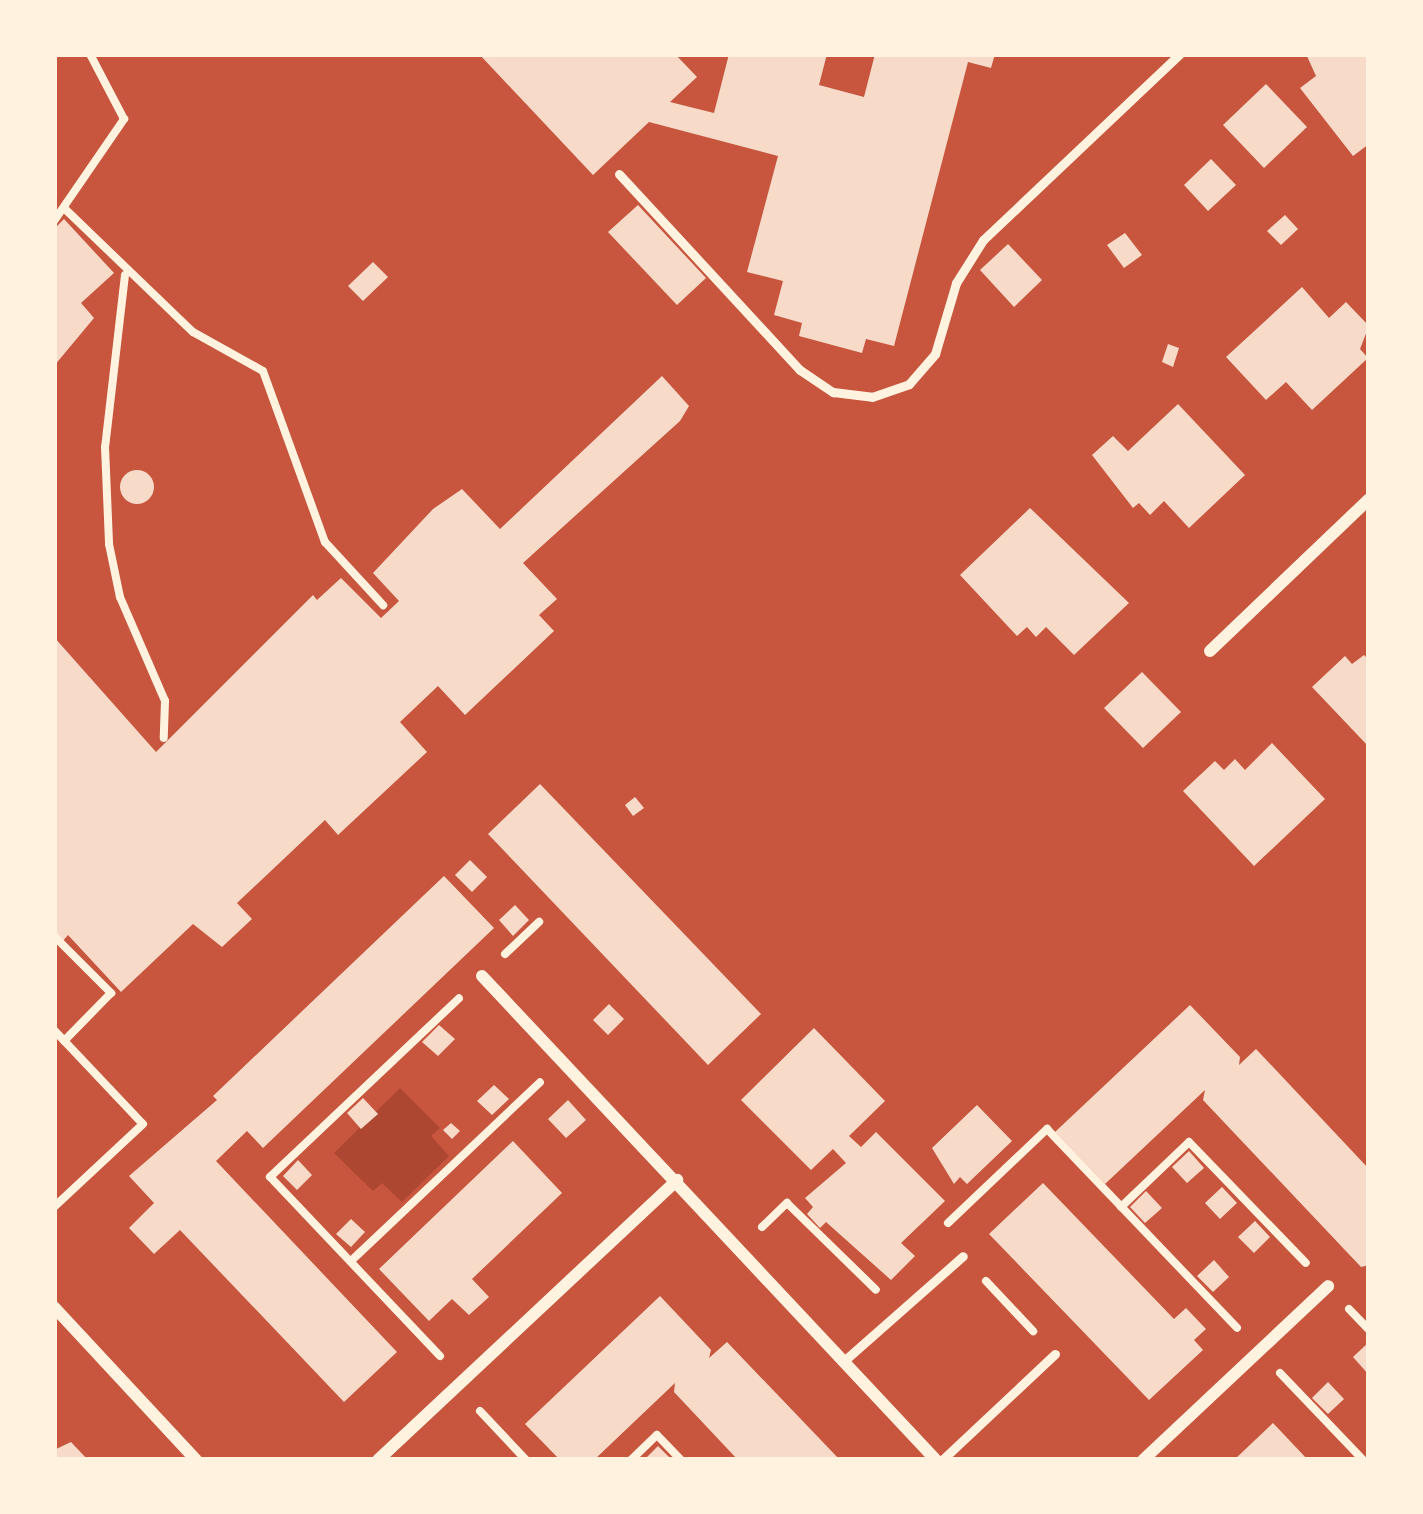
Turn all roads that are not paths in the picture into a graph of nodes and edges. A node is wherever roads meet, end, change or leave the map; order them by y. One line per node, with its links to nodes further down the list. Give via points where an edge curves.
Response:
1 (1180, 54): 2 (lane, via 983,240 956,283 935,354 909,384 872,397 833,392 800,370)
2 (619, 174)
3 (1369, 499): 4 (street)
4 (1210, 651)
5 (482, 976): 6 (street)
6 (677, 1180): 11 (street); 13 (street)
7 (963, 1256): 11 (lane)
8 (1328, 1286): 15 (street)
9 (54, 1307): 12 (street)
10 (1055, 1354): 14 (lane)
11 (844, 1360): 14 (street)
12 (196, 1460)
13 (377, 1460)
14 (939, 1460)
15 (1143, 1460)

